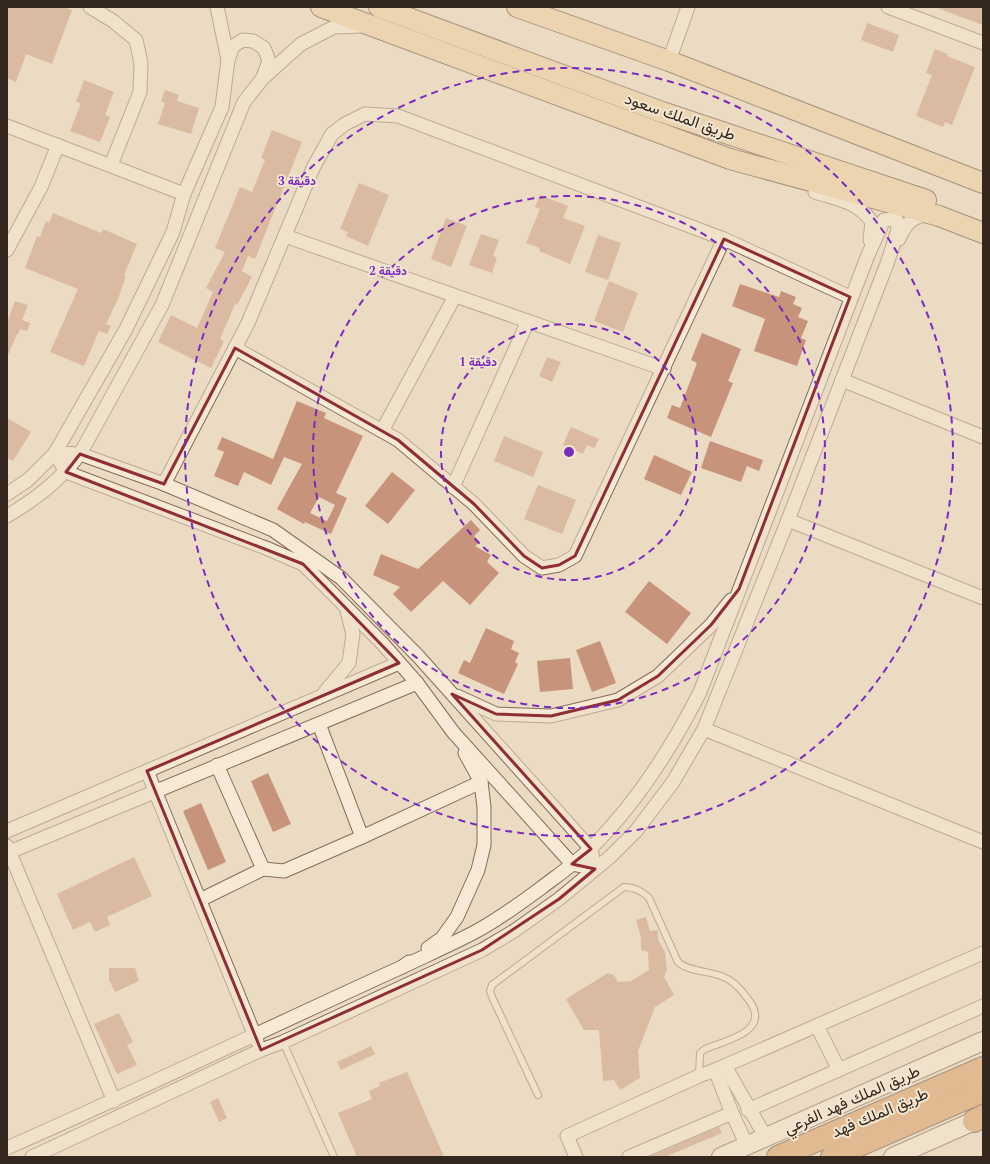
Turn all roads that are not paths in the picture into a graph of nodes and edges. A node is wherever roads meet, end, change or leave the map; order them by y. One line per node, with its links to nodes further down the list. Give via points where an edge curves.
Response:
1 (90, 7): 16 (street, via 113,21 136,40 141,63 140,92)
2 (217, 7): 10 (street)
3 (321, 7): 8 (main road)
4 (379, 7): 20 (main road, طريق الملك سعود, via 662,112 915,195)
5 (517, 7): 11 (main road)
6 (688, 7): 11 (street)
7 (888, 7): 9 (street)
8 (370, 25): 12 (street, via 334,27 301,44); 15 (main road)
9 (983, 43)
10 (228, 60): 12 (street, via 233,46 243,40 253,41 264,48 268,61); 18 (street, via 222,107)
11 (669, 61): 17 (main road)
12 (262, 79): 36 (street, via 244,102 162,305)
13 (7, 126): 14 (street)
14 (58, 145): 16 (street); 24 (street, via 42,187)
15 (730, 159): 19 (main road); 25 (street, via 774,178 864,210 872,222)
16 (111, 165): 18 (street)
17 (983, 183)
18 (184, 194): 35 (street, via 173,232 126,329)
19 (939, 216): 21 (main road); 26 (street, via 921,215 914,218 905,226)
20 (983, 222)
21 (983, 233)
22 (285, 236): 23 (street, via 314,166 332,134 365,114 398,116); 27 (street); 30 (street)
23 (724, 239): 28 (street); 31 (street)
24 (7, 250)
25 (868, 255): 26 (street, via 884,220 894,219 897,221 898,230); 28 (street)
26 (888, 261): 32 (street)
27 (455, 296): 29 (street); 33 (street)
28 (850, 297): 43 (street)
29 (528, 321): 31 (street); 39 (street)
30 (235, 348): 33 (street); 38 (street)
31 (664, 369): 39 (street, via 575,556 559,565 542,568 524,556 474,504)
32 (842, 380): 34 (street); 42 (street)
33 (382, 431): 39 (street, via 398,440)
34 (983, 437)
35 (55, 453): 36 (street); 37 (street); 40 (street, via 28,480)
36 (80, 454): 37 (street); 38 (street)
37 (66, 472): 41 (street, via 46,491); 45 (street, via 303,564)
38 (164, 484): 48 (street, via 273,530 341,578)
39 (453, 487)
40 (7, 494)
41 (7, 516)
42 (788, 520): 44 (street); 51 (street)
43 (739, 590): 48 (street, via 711,625 658,676 618,700 551,716 512,715 496,714); 60 (street, via 700,692 679,733 657,769)
44 (983, 598)
45 (346, 608): 46 (street); 49 (street, via 353,634 349,663)
46 (399, 663): 47 (street); 49 (street)
47 (417, 683): 50 (street); 52 (street)
48 (452, 694): 60 (street)
49 (321, 696): 54 (street)
50 (318, 724): 53 (street); 58 (street)
51 (704, 729): 59 (street); 64 (street, via 674,782 636,831)
52 (453, 732): 55 (street); 62 (street)
53 (217, 765): 56 (street); 63 (street)
54 (147, 771): 56 (street); 57 (street)
55 (481, 782): 58 (street); 67 (street, via 484,845 469,892 457,917 442,938)
56 (155, 790): 61 (street); 65 (street)
57 (7, 831)
58 (362, 838): 63 (street, via 284,871)
59 (983, 842)
60 (591, 849): 62 (street); 64 (street)
61 (8, 850): 80 (street)
62 (572, 864): 64 (street); 67 (street, via 518,905 474,933)
63 (263, 869): 65 (street)
64 (596, 869): 72 (street, via 559,899 482,950)
65 (200, 900): 70 (street)
66 (983, 953): 69 (street)
67 (402, 967): 70 (street)
68 (983, 1006): 76 (street)
69 (817, 1026): 75 (street); 76 (street)
70 (254, 1034): 73 (street); 80 (street)
71 (983, 1041): 84 (main road, طريق الملك فهد الفرعي)
72 (283, 1042): 73 (street); 88 (lane)
73 (261, 1050): 87 (street)
74 (983, 1067): 92 (highway, طريق الملك فهد)
75 (720, 1068): 77 (street); 81 (street); 82 (street)
76 (839, 1070): 81 (street)
77 (699, 1076): 79 (lane, via 700,1053 748,1031 754,1025 753,1006 739,987 723,977 704,970 684,967 678,962 649,898 642,891 624,887 492,985 492,997); 89 (street, via 567,1136)
78 (983, 1091): 93 (highway, طريق الملك فهد)
79 (538, 1095)
80 (114, 1101): 86 (street)
81 (748, 1110): 84 (street)
82 (732, 1113): 85 (street); 90 (street)
83 (980, 1118): 94 (main road)
84 (766, 1138): 85 (main road, طريق الملك فهد الفرعي)
85 (747, 1146): 91 (main road, طريق الملك فهد الفرعي)
86 (7, 1148)
87 (32, 1157)
88 (334, 1157)
89 (576, 1157)
90 (628, 1157)
91 (721, 1157)
92 (778, 1157)
93 (832, 1157)
94 (892, 1157)

